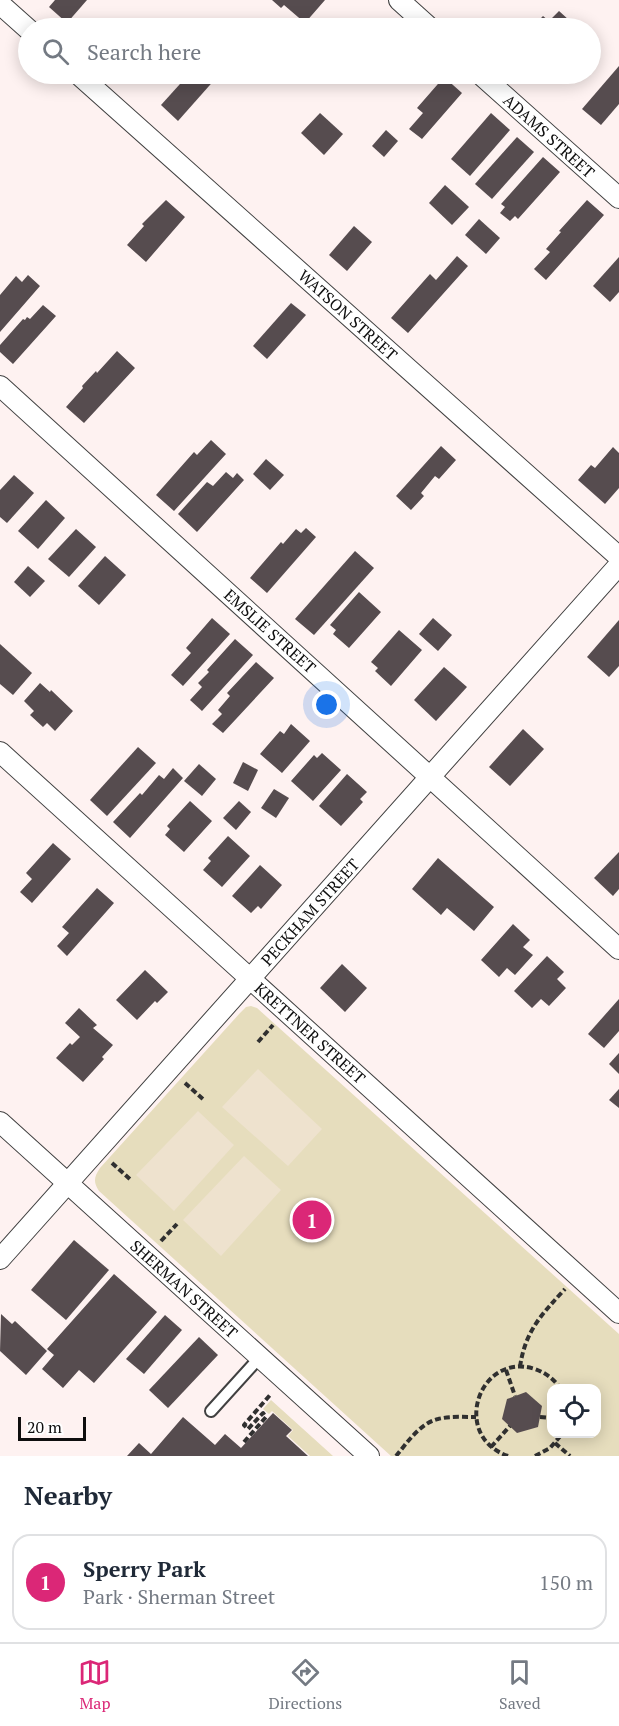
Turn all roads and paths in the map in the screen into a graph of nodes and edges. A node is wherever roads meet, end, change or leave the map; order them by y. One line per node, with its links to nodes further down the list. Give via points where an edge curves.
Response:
1 (399, 0): 3 (street)
2 (0, 4): 4 (street)
3 (419, 18)
4 (18, 20)
5 (89, 84): 9 (street, WATSON STREET)
6 (491, 84): 7 (street, ADAMS STREET)
7 (619, 198)
8 (0, 386): 12 (street, EMSLIE STREET)
9 (619, 557)
10 (619, 565): 12 (street, PECKHAM STREET)
11 (0, 752): 14 (street, KRETTNER STREET)
12 (430, 777): 13 (street, EMSLIE STREET); 14 (street, PECKHAM STREET)
13 (619, 949)
14 (250, 979): 20 (street, PECKHAM STREET); 22 (street, KRETTNER STREET)
15 (185, 1083): 16 (path)
16 (204, 1100)
17 (0, 1122): 20 (street, SHERMAN STREET)
18 (109, 1160): 19 (path)
19 (132, 1180)
20 (68, 1183): 21 (street, PECKHAM STREET); 24 (street, SHERMAN STREET)
21 (0, 1259)
22 (577, 1275): 23 (street, KRETTNER STREET); 25 (path, via 536,1322 522,1352)
23 (619, 1313)
24 (260, 1357): 27 (street, SHERMAN STREET); 30 (lane)
25 (520, 1367): 26 (path); 28 (path, via 545,1374)
26 (506, 1370): 29 (path); 31 (path, via 484,1387 477,1401)
27 (284, 1380): 36 (path, via 243,1425 248,1430 263,1413 266,1417); 39 (street, SHERMAN STREET)
28 (556, 1384)
29 (515, 1396)
30 (211, 1411)
31 (476, 1417): 38 (path, via 479,1430); 40 (path, via 432,1420)
32 (540, 1417): 33 (path)
33 (547, 1418)
34 (510, 1426): 38 (path)
35 (559, 1438): 37 (path)
36 (244, 1442)
37 (555, 1443): 42 (path); 43 (path)
38 (491, 1447): 41 (path)
39 (369, 1456)
40 (396, 1456)
41 (508, 1456)
42 (535, 1456)
43 (570, 1456)

